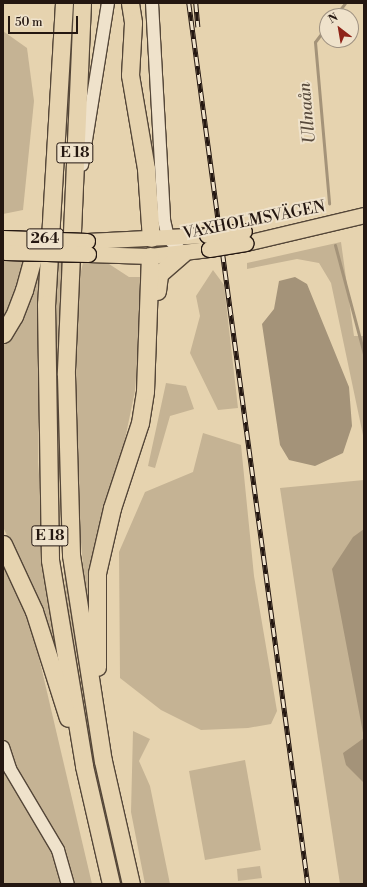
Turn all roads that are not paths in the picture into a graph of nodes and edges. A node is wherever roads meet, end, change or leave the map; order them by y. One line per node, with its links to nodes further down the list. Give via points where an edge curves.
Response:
1 (64, 3): 6 (highway, E 18)
2 (82, 3): 15 (highway, E 18)
3 (108, 3): 15 (street, via 80,179 76,275)
4 (130, 3): 8 (highway, via 133,23 130,75 146,169)
5 (152, 3): 9 (street, via 164,212)
6 (58, 120): 16 (highway, via 44,216 24,290 14,316); 21 (highway, E 18, via 46,304 50,560)
7 (364, 215): 10 (main road, VAXHOLMSVÄGEN, bridge, via 322,225)
8 (151, 238): 9 (main road); 11 (main road, 264); 14 (main road)
9 (168, 238): 10 (main road); 13 (street)
10 (208, 242): 13 (main road, VAXHOLMSVÄGEN)
11 (88, 247): 12 (main road, 264, bridge); 14 (main road, 264)
12 (4, 248)
13 (183, 253): 14 (main road, VAXHOLMSVÄGEN); 17 (highway, via 159,274 153,378)
14 (150, 256): 17 (highway)
15 (67, 303): 20 (highway, E 18, via 66,375 71,555)
16 (3, 334)
17 (145, 391): 20 (highway, via 140,423 112,508 97,573 97,665)
18 (3, 544): 21 (highway, via 34,611)
19 (3, 747): 22 (street, via 10,769 58,850)
20 (103, 761): 24 (highway, E 18)
21 (84, 766): 23 (highway, E 18)
22 (68, 884)
23 (111, 884)
24 (131, 884)

